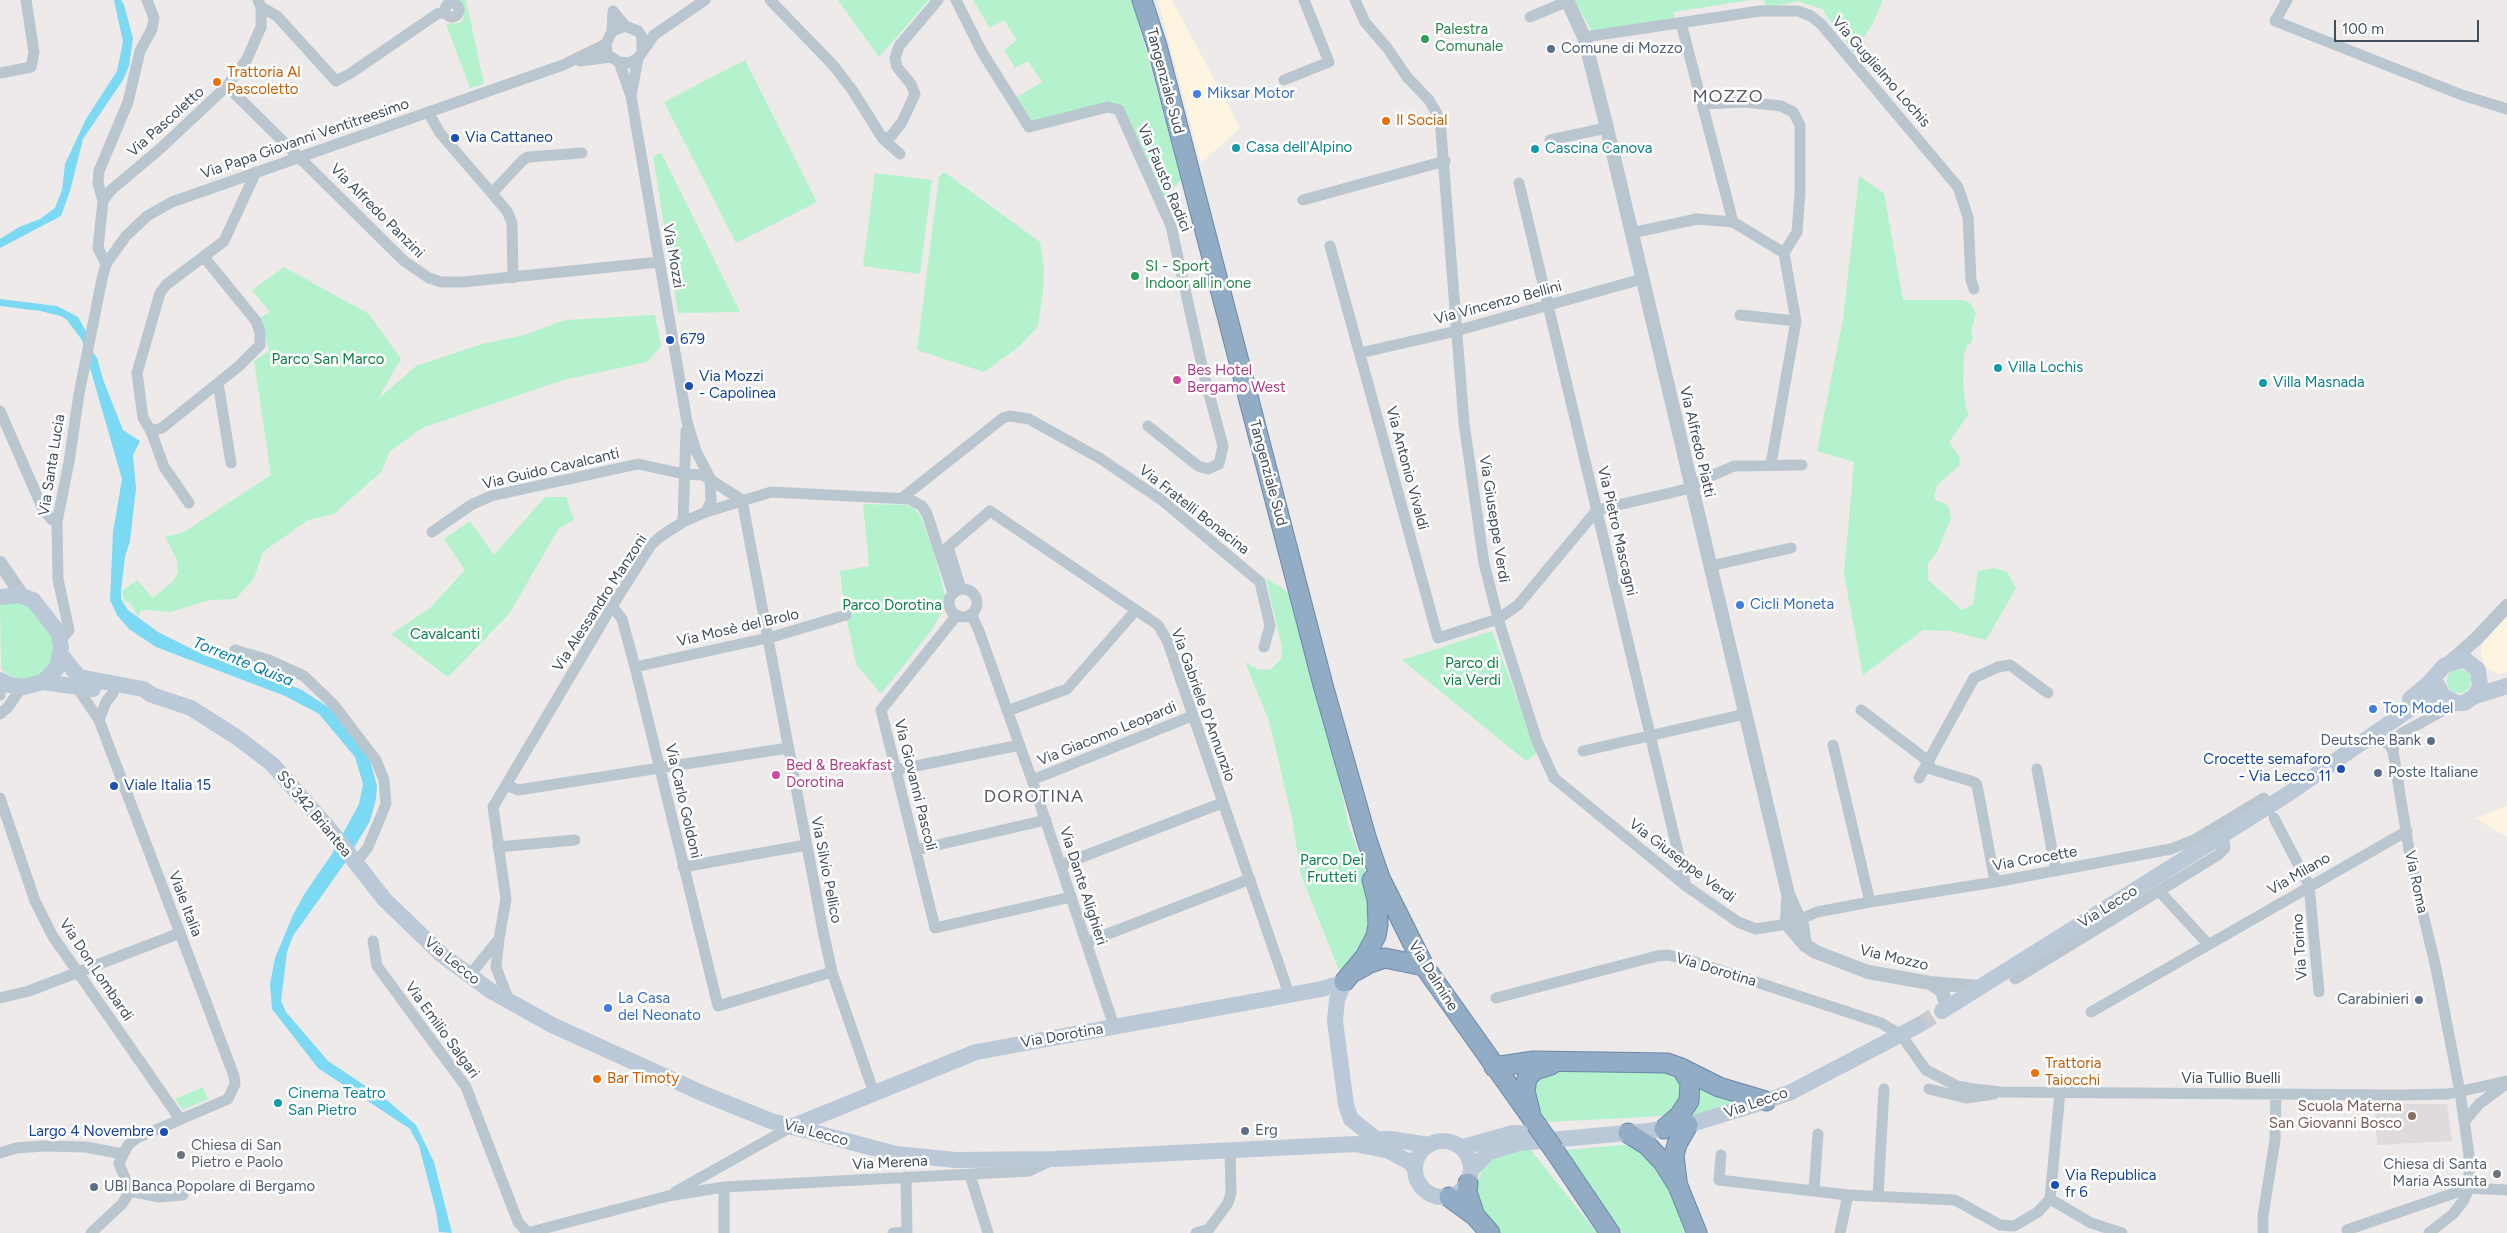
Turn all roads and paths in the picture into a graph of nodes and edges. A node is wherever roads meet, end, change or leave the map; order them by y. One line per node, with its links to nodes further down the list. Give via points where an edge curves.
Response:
1 (26, 0): 28 (street, via 34,52 31,67)
2 (147, 0): 46 (street, via 154,18 152,29 140,51 128,102 99,171 98,183)
3 (705, 0): 17 (street)
4 (770, 0): 36 (street, via 854,90)
5 (938, 0): 36 (street, via 899,46 895,58 897,67 915,94 902,122 891,136)
6 (956, 0): 66 (street, Via Fausto Radici, via 982,52 1029,127 1108,107 1119,110 1171,226 1223,446 1219,464 1208,469 1198,466)
7 (1142, 0): 24 (highway, Tangenziale Sud)
8 (1148, 0): 24 (highway)
9 (1304, 0): 29 (street, via 1329,62)
10 (1355, 0): 41 (street, Via Giuseppe Verdi, via 1365,22 1438,112)
11 (1567, 0): 16 (street); 22 (street, Via Alfredo Piatti)
12 (2287, 0): 33 (street, via 2275,21 2462,95)
13 (259, 4): 14 (street, via 277,16 336,81 351,74); 30 (street, Via Pascoletto, via 262,27 247,59)
14 (447, 5)
15 (612, 6): 19 (street); 20 (street)
16 (1530, 17)
17 (673, 20): 21 (street); 25 (street, via 654,35)
18 (1682, 23): 22 (street, Via Guglielmo Lochis); 32 (street); 56 (street, Via Guglielmo Lochis, via 1775,10 1798,11 1821,24 1958,187 1968,217)
19 (626, 26): 20 (street); 21 (street)
20 (612, 31): 23 (street)
21 (638, 32): 25 (street, via 642,37)
22 (1584, 37): 35 (street, Via Alfredo Piatti)
23 (606, 44): 26 (street); 27 (street, Via Papa Giovanni Ventitreesimo)
24 (1157, 46): 106 (highway, Tangenziale Sud)
25 (640, 55): 26 (street, Via Papa Giovanni Ventitreesimo, via 629,63); 31 (street)
26 (615, 59): 27 (street, Via Papa Giovanni Ventitreesimo); 31 (street)
27 (563, 65): 34 (street, Via Papa Giovanni Ventitreesimo)
28 (0, 73)
29 (1284, 80)
30 (227, 86): 40 (street, Via Alfredo Panzini); 46 (street, Via Pascoletto, via 110,190)
31 (631, 96): 52 (street, Via Mozzi)
32 (1702, 104): 47 (street); 50 (street, via 1755,103 1781,106 1793,112 1800,125 1798,219 1797,232)
33 (2507, 108)
34 (428, 112): 40 (street, Via Papa Giovanni Ventitreesimo); 44 (street, via 440,134)
35 (1607, 128): 37 (street); 48 (street, Via Alfredo Piatti)
36 (883, 139): 39 (street)
37 (1550, 140)
38 (582, 153): 44 (street, via 523,160)
39 (900, 154)
40 (301, 156): 42 (street, Via Papa Giovanni Ventitreesimo); 54 (street, Via Alfredo Panzini, via 416,271 442,282)
41 (1445, 160): 45 (street); 61 (street, Via Giuseppe Verdi)
42 (256, 172): 51 (street, via 224,241); 53 (street, Via Papa Giovanni Ventitreesimo, via 172,202 147,216 126,236)
43 (1519, 183): 58 (street, Via Pietro Mascagni)
44 (492, 193): 54 (street, via 508,212 512,223)
45 (1303, 200)
46 (103, 201): 53 (street, via 98,248)
47 (1733, 222): 48 (street, via 1697,219); 50 (street)
48 (1631, 233): 55 (street, Via Alfredo Piatti)
49 (1330, 246): 62 (street, Via Antonio Vivaldi)
50 (1784, 253): 60 (street)
51 (204, 257): 63 (street, via 256,321 260,332 260,345); 67 (street, via 166,286 156,303 137,372 143,418)
52 (659, 262): 54 (street, Via Alfredo Panzini); 65 (street, Via Mozzi)
53 (106, 264): 57 (street, Via Papa Giovanni Ventitreesimo)
54 (513, 278)
55 (1642, 279): 58 (street, Via Vincenzo Bellini); 73 (street, Via Alfredo Piatti)
56 (1974, 289)
57 (100, 293): 79 (street, Via Santa Lucia, via 78,394)
58 (1549, 305): 61 (street, Via Vincenzo Bellini); 77 (street, Via Pietro Mascagni)
59 (1740, 316): 60 (street)
60 (1796, 322): 69 (street)
61 (1458, 330): 62 (street, Via Vincenzo Bellini); 94 (street, Via Giuseppe Verdi, via 1472,494)
62 (1360, 354): 94 (street, Via Antonio Vivaldi, via 1438,638)
63 (218, 383): 67 (street, via 162,428); 68 (street)
64 (0, 411): 79 (street, via 42,507)
65 (687, 422): 71 (street, Via Mozzi); 72 (street, Via Mozzi, via 696,451)
66 (1148, 426)
67 (151, 430): 76 (street, via 164,467)
68 (232, 463)
69 (1771, 464): 70 (street); 73 (street, via 1734,466)
70 (1802, 465)
71 (684, 474): 72 (street, Via Mozzi); 80 (street, Via Mozzi); 81 (street, Via Guido Cavalcanti, via 638,464 517,490 471,505)
72 (710, 478): 75 (street, Via Mozzi); 78 (street, Via Mozzi, via 710,501)
73 (1691, 488): 77 (street); 84 (street, Via Alfredo Piatti)
74 (902, 498): 75 (street, Via Alessandro Manzoni, via 771,492); 85 (street, Via Alessandro Manzoni, via 915,501 927,514); 98 (street, Via Fratelli Bonacina, via 1003,418 1029,419 1101,459 1163,501 1260,582 1270,626)
75 (742, 500): 78 (street, Via Alessandro Manzoni); 95 (street, Via Silvio Pellico)
76 (189, 503)
77 (1597, 510): 94 (street, via 1518,605); 123 (street, Via Pietro Mascagni)
78 (706, 512): 80 (street, Via Alessandro Manzoni)
79 (57, 522): 97 (street, Via Santa Lucia, via 58,579 69,630)
80 (683, 522): 88 (street, Via Alessandro Manzoni, via 651,545)
81 (432, 532)
82 (1791, 548): 84 (street)
83 (0, 563): 86 (street)
84 (1710, 566): 120 (street, Via Alfredo Piatti)
85 (957, 591): 90 (street, Via Gabriele D'Annunzio, via 948,547 990,511); 91 (street, Via Dante Alighieri, via 971,591 975,596 976,609); 93 (street, via 950,606)
86 (22, 595): 87 (main road); 97 (main road, via 39,605)
87 (0, 597)
88 (612, 606): 101 (street, Via Carlo Goldoni, via 622,619); 136 (street, Via Alessandro Manzoni)
89 (2507, 606): 96 (street)
90 (1136, 610): 118 (street, via 1067,689); 121 (street, Via Gabriele D'Annunzio, via 1163,632)
91 (971, 614): 93 (street); 118 (street, Via Dante Alighieri)
92 (846, 615): 95 (street, Via Mosè del Brolo)
93 (957, 615): 133 (street, Via Giovanni Pascoli, via 881,710)
94 (1498, 619): 156 (street, Via Giuseppe Verdi, via 1537,741 1554,778)
95 (768, 638): 101 (street, Via Mosè del Brolo); 127 (street, Via Silvio Pellico)
96 (2476, 639): 100 (street); 102 (street)
97 (61, 647): 105 (main road, via 57,668); 114 (main road, via 79,677 143,689)
98 (1264, 647)
99 (235, 650): 149 (street, via 269,660 304,676 334,705 376,760 384,780 386,804 368,847)
100 (2445, 666): 102 (main road, via 2467,661); 116 (main road, via 2438,685); 137 (main road, Via Lecco, via 2420,691 2340,749)
101 (636, 667): 132 (street, Via Carlo Goldoni)
102 (2477, 670): 103 (main road, via 2492,679); 115 (main road, via 2480,686)
103 (2507, 679)
104 (0, 680): 109 (main road)
105 (43, 682): 107 (main road); 109 (main road)
106 (1323, 685): 166 (highway, Via Dalmine, via 1380,878); 171 (highway, via 1350,816 1377,899 1376,936 1365,957)
107 (76, 686): 111 (main road); 122 (street, Viale Italia)
108 (2507, 686): 115 (main road)
109 (22, 687): 119 (street)
110 (0, 688): 113 (street)
111 (113, 693): 114 (main road, via 140,698); 122 (street)
112 (2048, 693): 130 (street, via 2010,665 1974,678)
113 (0, 695)
114 (152, 695): 149 (main road, SS 342 Briantea, via 191,708 272,764)
115 (2475, 696): 116 (main road, via 2470,700)
116 (2447, 698): 124 (main road, Via Lecco, via 2424,699); 129 (street, via 2431,716 2400,735)
117 (1862, 710): 130 (street)
118 (1007, 711): 126 (street, Via Dante Alighieri)
119 (0, 714)
120 (1745, 714): 123 (street); 160 (street, Via Alfredo Piatti)
121 (1192, 716): 135 (street, Via Giacomo Leopardi); 140 (street, Via Gabriele D'Annunzio)
122 (99, 720): 161 (street, Viale Italia)
123 (1650, 735): 128 (street); 156 (street, Via Pietro Mascagni)
124 (2361, 744): 129 (street, via 2381,741 2389,744); 137 (main road, Via Lecco)
125 (1833, 745): 159 (street)
126 (1020, 746): 133 (street); 135 (street, Via Dante Alighieri)
127 (788, 748): 132 (street); 146 (street, Via Silvio Pellico)
128 (1583, 751)
129 (2393, 751): 143 (street, Via Roma)
130 (1928, 761): 134 (street); 154 (street, via 1931,769 1977,785)
131 (2037, 769): 152 (street)
132 (661, 770): 136 (street, via 518,790); 151 (street, Via Carlo Goldoni)
133 (896, 770): 148 (street, Via Giovanni Pascoli)
134 (1919, 778)
135 (1032, 780): 142 (street, Via Dante Alighieri)
136 (504, 789): 147 (street, Via Alessandro Manzoni, via 493,806)
137 (2288, 794): 144 (main road, Via Lecco)
138 (0, 798): 167 (street, Via Don Lombardi, via 35,902 52,936)
139 (2264, 798): 152 (street, Via Crocette, via 2196,839 2171,849)
140 (1222, 803): 150 (street); 153 (street, Via Gabriele D'Annunzio)
141 (2274, 818): 155 (street, Via Torino)
142 (1046, 820): 148 (street); 150 (street, Via Dante Alighieri)
143 (2406, 831): 155 (street, Via Milano); 192 (street, Via Roma)
144 (2223, 835): 157 (street, Via Lecco, via 2226,844 2222,852); 173 (main road, Via Lecco)
145 (575, 840): 147 (street)
146 (806, 845): 151 (street); 168 (street, Via Silvio Pellico)
147 (498, 847): 162 (street, Via Alessandro Manzoni, via 506,899)
148 (916, 850): 158 (street, Via Giovanni Pascoli, via 935,928)
149 (356, 863): 169 (main road, Via Lecco, via 412,928)
150 (1061, 865): 158 (street, Via Dante Alighieri)
151 (683, 867): 168 (street, Via Carlo Goldoni, via 718,1006)
152 (2056, 871): 154 (street, Via Crocette)
153 (1250, 879): 164 (street); 175 (street, Via Gabriele D'Annunzio)
154 (1995, 882): 159 (street, Via Crocette)
155 (2309, 885): 165 (street, Via Milano); 174 (street, Via Torino)
156 (1686, 886): 160 (street, Via Giuseppe Verdi, via 1749,927)
157 (2159, 891): 165 (street); 170 (street, Via Lecco)
158 (1071, 897): 164 (street, Via Dante Alighieri)
159 (1870, 902): 160 (street, Via Crocette, via 1817,912)
160 (1794, 921): 172 (street, Via Mozzo, via 1805,945 1824,956 1868,972)
161 (180, 932): 167 (street); 196 (street, Viale Italia, via 235,1084 228,1099)
162 (498, 939): 169 (street); 178 (street, Via Alessandro Manzoni, via 496,967)
163 (373, 941): 235 (street, Via Emilio Salgari, via 377,966 466,1087 518,1222)
164 (1087, 942): 182 (street, Via Dante Alighieri)
165 (2208, 944): 180 (street, Via Milano)
166 (1424, 966): 171 (highway, via 1385,958 1362,967); 185 (highway, Via Dalmine)
167 (77, 971): 176 (street, via 29,991); 196 (street, Via Don Lombardi)
168 (832, 972): 193 (street, Via Silvio Pellico)
169 (469, 976): 178 (main road, Via Lecco)
170 (2015, 979)
171 (1344, 982): 175 (main road, Via Dorotina); 205 (main road, via 1337,1000 1335,1021 1346,1105 1351,1119)
172 (1930, 983): 173 (street, Via Mozzo); 179 (street, via 1946,999)
173 (1980, 987): 179 (main road, Via Lecco)
174 (2318, 992)
175 (1289, 994): 182 (main road, Via Dorotina)
176 (0, 998)
177 (1496, 998): 183 (street, Via Dorotina, via 1668,955 1881,1023)
178 (510, 1003): 200 (main road, Via Lecco, via 704,1094)
179 (1944, 1010)
180 (2091, 1012)
181 (1919, 1025): 183 (main road, Via Lecco)
182 (1114, 1026): 193 (main road, Via Dorotina, via 976,1052)
183 (1901, 1035): 190 (street, Via Tullio Buelli, via 1926,1070 1940,1079 1957,1086); 195 (main road, Via Lecco, via 1791,1092)
184 (1568, 1062): 185 (highway, via 1534,1061); 186 (highway, via 1667,1063); 197 (highway, via 1542,1067 1527,1078 1525,1091)
185 (1494, 1067): 197 (highway, Via Dalmine)
186 (1681, 1068): 195 (highway, via 1719,1087); 201 (highway, via 1690,1082 1689,1101 1680,1116)
187 (2507, 1082): 192 (street, Via Tullio Buelli); 198 (street, via 2479,1104)
188 (1884, 1089): 228 (street)
189 (1929, 1089): 190 (street, Via Tullio Buelli, via 1966,1098)
190 (2002, 1092): 191 (street, Via Tullio Buelli)
191 (2060, 1092): 194 (street, Via Tullio Buelli); 230 (street)
192 (2460, 1092): 194 (street, Via Tullio Buelli); 198 (street, Via Roma)
193 (874, 1093): 200 (main road, Via Dorotina)
194 (2276, 1094): 244 (street, via 2275,1140)
195 (1766, 1101): 199 (main road, Via Lecco)
196 (180, 1119): 211 (street, via 138,1138 128,1145)
197 (1534, 1121): 233 (highway, Via Dalmine, bridge)
198 (2465, 1121): 221 (street, Via Roma)
199 (1688, 1125): 201 (main road, Via Lecco); 219 (highway, via 1674,1156)
200 (791, 1127): 213 (main road, Via Lecco, via 896,1154 956,1160); 214 (street, Via Merena)
201 (1664, 1129): 202 (main road, Via Lecco)
202 (1628, 1133): 204 (main road, Via Lecco); 219 (highway, via 1654,1151)
203 (1818, 1134): 222 (street)
204 (1579, 1136): 208 (main road, Via Lecco, via 1512,1132); 217 (main road, Via Lecco, via 1518,1143 1489,1152)
205 (1376, 1139): 206 (main road, Via Lecco); 207 (main road, Via Lecco)
206 (1356, 1144): 209 (main road, Via Lecco); 215 (main road, Via Lecco, via 1389,1151 1411,1163)
207 (1429, 1145): 208 (main road, via 1447,1141); 215 (main road, via 1418,1158)
208 (1463, 1147): 217 (main road, via 1469,1157)
209 (1230, 1150): 213 (main road, Via Lecco); 239 (street, via 1231,1193 1228,1203 1209,1229)
210 (0, 1153): 211 (street, via 44,1146 86,1147)
211 (123, 1154): 224 (street, via 119,1162)
212 (1721, 1155): 222 (street, via 1720,1180)
213 (1054, 1159): 216 (street, Via Merena, via 1029,1171)
214 (714, 1169): 220 (street, via 707,1182 711,1187); 227 (street, Via Merena)
215 (1415, 1169): 229 (main road, via 1425,1191 1432,1196)
216 (970, 1175): 218 (street, Via Merena); 238 (street)
217 (1470, 1176): 229 (main road, via 1460,1192); 231 (highway, via 1467,1192)
218 (906, 1177): 220 (street, Via Merena); 232 (street)
219 (1678, 1186): 241 (highway)
220 (724, 1187): 227 (street, Via Merena); 236 (street)
221 (2469, 1188): 223 (street); 245 (street, via 2347,1230); 246 (street, via 2453,1214)
222 (1814, 1190): 226 (street)
223 (2507, 1190)
224 (130, 1191): 225 (street, via 160,1197); 234 (street, via 122,1204)
225 (183, 1195)
226 (1848, 1195): 228 (street); 242 (street)
227 (668, 1196): 235 (street, Via Merena)
228 (1878, 1196): 230 (street, via 1955,1200 2000,1225 2014,1226 2038,1212)
229 (1449, 1197): 231 (highway)
230 (2050, 1199): 243 (street, via 2091,1223)
231 (1475, 1216): 240 (highway)
232 (907, 1232): 237 (street)
233 (1609, 1232)
234 (91, 1233)
235 (528, 1233)
236 (724, 1233)
237 (892, 1233)
238 (988, 1233)
239 (1196, 1233)
240 (1490, 1233)
241 (1697, 1233)
242 (1840, 1233)
243 (2122, 1233)
244 (2263, 1233)
245 (2348, 1233)
246 (2428, 1233)

